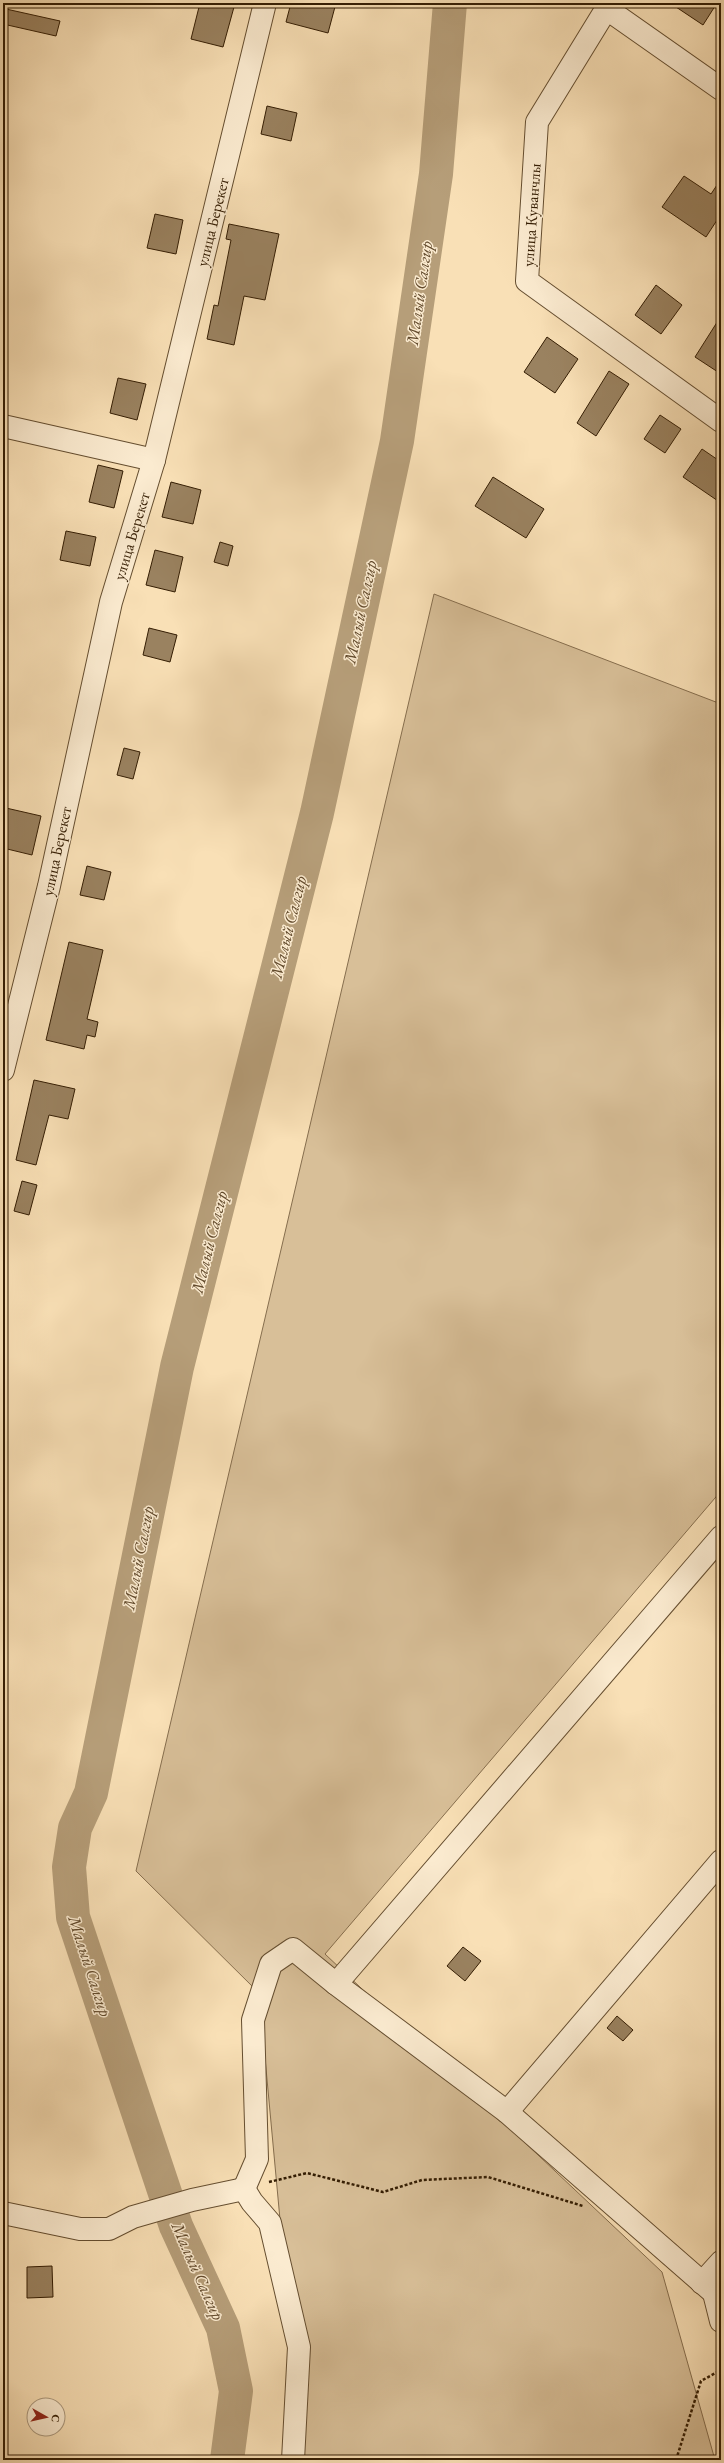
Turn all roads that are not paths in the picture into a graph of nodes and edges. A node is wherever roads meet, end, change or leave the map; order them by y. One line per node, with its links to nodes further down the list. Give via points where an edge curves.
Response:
1 (265, 3): 6 (street, улица Берекет)
2 (609, 6): 3 (street); 4 (street, улица Куванчлы, via 537,122 527,281)
3 (721, 89)
4 (721, 420)
5 (3, 426): 6 (street)
6 (154, 460): 7 (street, улица Берекет, via 111,602 49,886)
7 (3, 1070)
8 (721, 1537): 10 (street)
9 (721, 1861): 11 (street)
10 (336, 1984): 11 (street); 12 (street, via 293,1949 271,1964 253,2020 257,2159)
11 (507, 2112): 15 (street)
12 (244, 2189): 13 (street, via 192,2200 132,2218 109,2229 80,2229); 17 (street, via 270,2224 299,2346)
13 (3, 2213)
14 (721, 2262): 15 (street)
15 (713, 2292): 16 (street)
16 (721, 2321)
17 (293, 2460)

